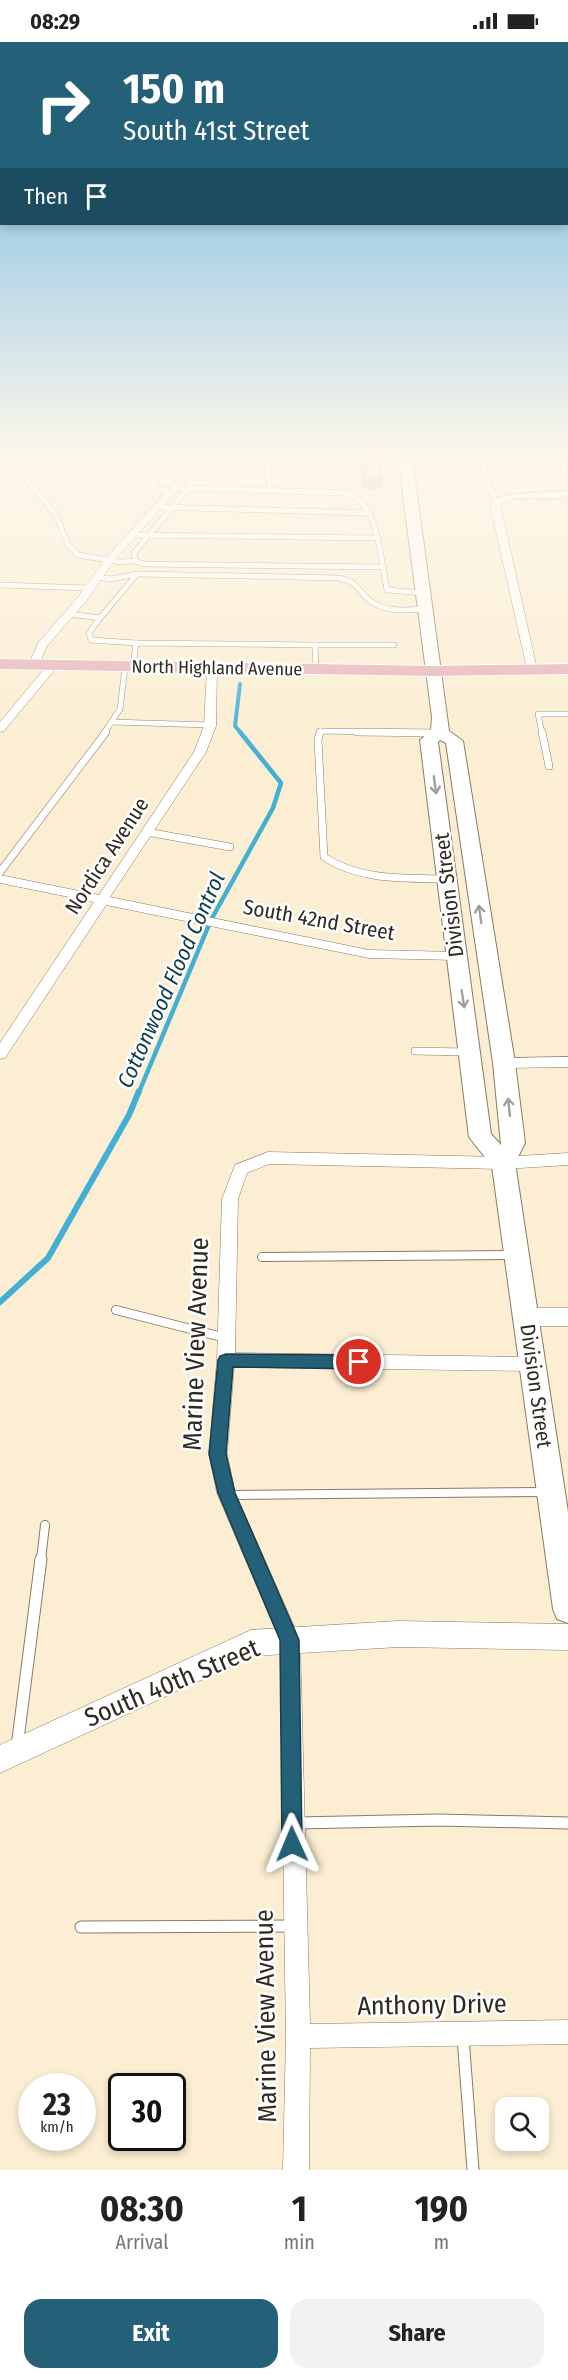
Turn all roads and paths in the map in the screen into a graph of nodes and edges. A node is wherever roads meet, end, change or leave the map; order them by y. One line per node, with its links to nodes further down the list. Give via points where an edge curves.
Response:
1 (86, 556): 7 (lane)
2 (112, 556): 7 (street)
3 (134, 556): 8 (lane)
4 (381, 556): 9 (lane)
5 (419, 556): 14 (main road, Division Street)
6 (507, 556): 26 (street)
7 (109, 560): 8 (lane); 11 (street)
8 (135, 561): 9 (lane)
9 (384, 567): 14 (lane, via 387,590)
10 (137, 574): 11 (lane, via 112,579); 14 (lane, via 339,578 357,583 370,601 381,607); 16 (lane)
11 (96, 577): 13 (street)
12 (0, 585): 13 (lane)
13 (88, 588): 15 (street)
14 (425, 601): 28 (main road, Division Street)
15 (69, 614): 16 (lane); 21 (street, via 42,645)
16 (100, 618): 17 (lane, via 89,633 91,640)
17 (136, 643): 18 (lane); 23 (lane)
18 (315, 645): 19 (lane); 25 (lane)
19 (394, 645)
20 (0, 664): 21 (main road, North Highland Avenue)
21 (34, 664): 22 (main road, North Highland Avenue)
22 (53, 665): 23 (main road, North Highland Avenue); 32 (street)
23 (129, 667): 24 (main road, North Highland Avenue); 30 (lane, via 120,709)
24 (212, 668): 25 (main road, North Highland Avenue); 31 (street, Nordica Avenue)
25 (316, 669): 28 (main road, North Highland Avenue)
26 (532, 669): 27 (main road, North Highland Avenue); 28 (main road, North Highland Avenue)
27 (568, 669)
28 (433, 671): 33 (main road, Division Street)
29 (568, 714): 34 (lane, via 538,714)
30 (112, 723): 31 (lane); 37 (lane)
31 (210, 724): 35 (street, Nordica Avenue, via 200,752)
32 (0, 729)
33 (440, 733): 39 (main road, Division Street, one-way to 39, via 429,741); 39 (lane, via 320,731 324,857 353,873); 46 (main road, Division Street, one-way to 33, via 454,741)
34 (549, 766)
35 (147, 832): 36 (lane); 40 (street, Nordica Avenue)
36 (230, 847)
37 (0, 872)
38 (0, 879): 40 (street, South 42nd Street)
39 (448, 879): 41 (main road, Division Street)
40 (102, 900): 41 (street, South 42nd Street, via 369,954); 44 (street, Nordica Avenue)
41 (456, 956): 43 (main road, Division Street, one-way to 43)
42 (415, 1051): 43 (lane)
43 (471, 1052): 48 (main road, Division Street, via 480,1137)
44 (0, 1054)
45 (568, 1062): 46 (street)
46 (504, 1063): 48 (main road, Division Street, one-way to 46, via 513,1143)
47 (568, 1159): 48 (street, Marine View Avenue)
48 (503, 1163): 49 (main road, Division Street); 54 (street, Marine View Avenue, via 268,1158 241,1169 230,1199)
49 (518, 1256): 50 (lane); 52 (main road, Division Street)
50 (262, 1257)
51 (116, 1310): 54 (lane)
52 (526, 1317): 53 (street); 56 (main road, Division Street)
53 (568, 1317)
54 (226, 1338): 55 (street, Marine View Avenue)
55 (226, 1360): 56 (street); 58 (street, Marine View Avenue, via 218,1454)
56 (532, 1364): 57 (main road, Division Street)
57 (557, 1489): 58 (lane); 60 (main road, Division Street)
58 (227, 1496): 62 (street, Marine View Avenue)
59 (45, 1525): 63 (lane)
60 (568, 1609)
61 (568, 1637): 62 (street, South 40th Street, via 398,1634)
62 (290, 1640): 63 (street, South 40th Street, via 251,1643); 65 (street, Marine View Avenue)
63 (8, 1755)
64 (568, 1823): 65 (lane, via 439,1820)
65 (292, 1824): 66 (street, Marine View Avenue)
66 (294, 1926): 67 (lane); 70 (street, Marine View Avenue)
67 (81, 1927)
68 (568, 2032): 69 (street, Anthony Drive)
69 (463, 2033): 70 (street, Anthony Drive); 72 (lane)
70 (298, 2036): 71 (street, Marine View Avenue)
71 (296, 2170)
72 (473, 2170)

